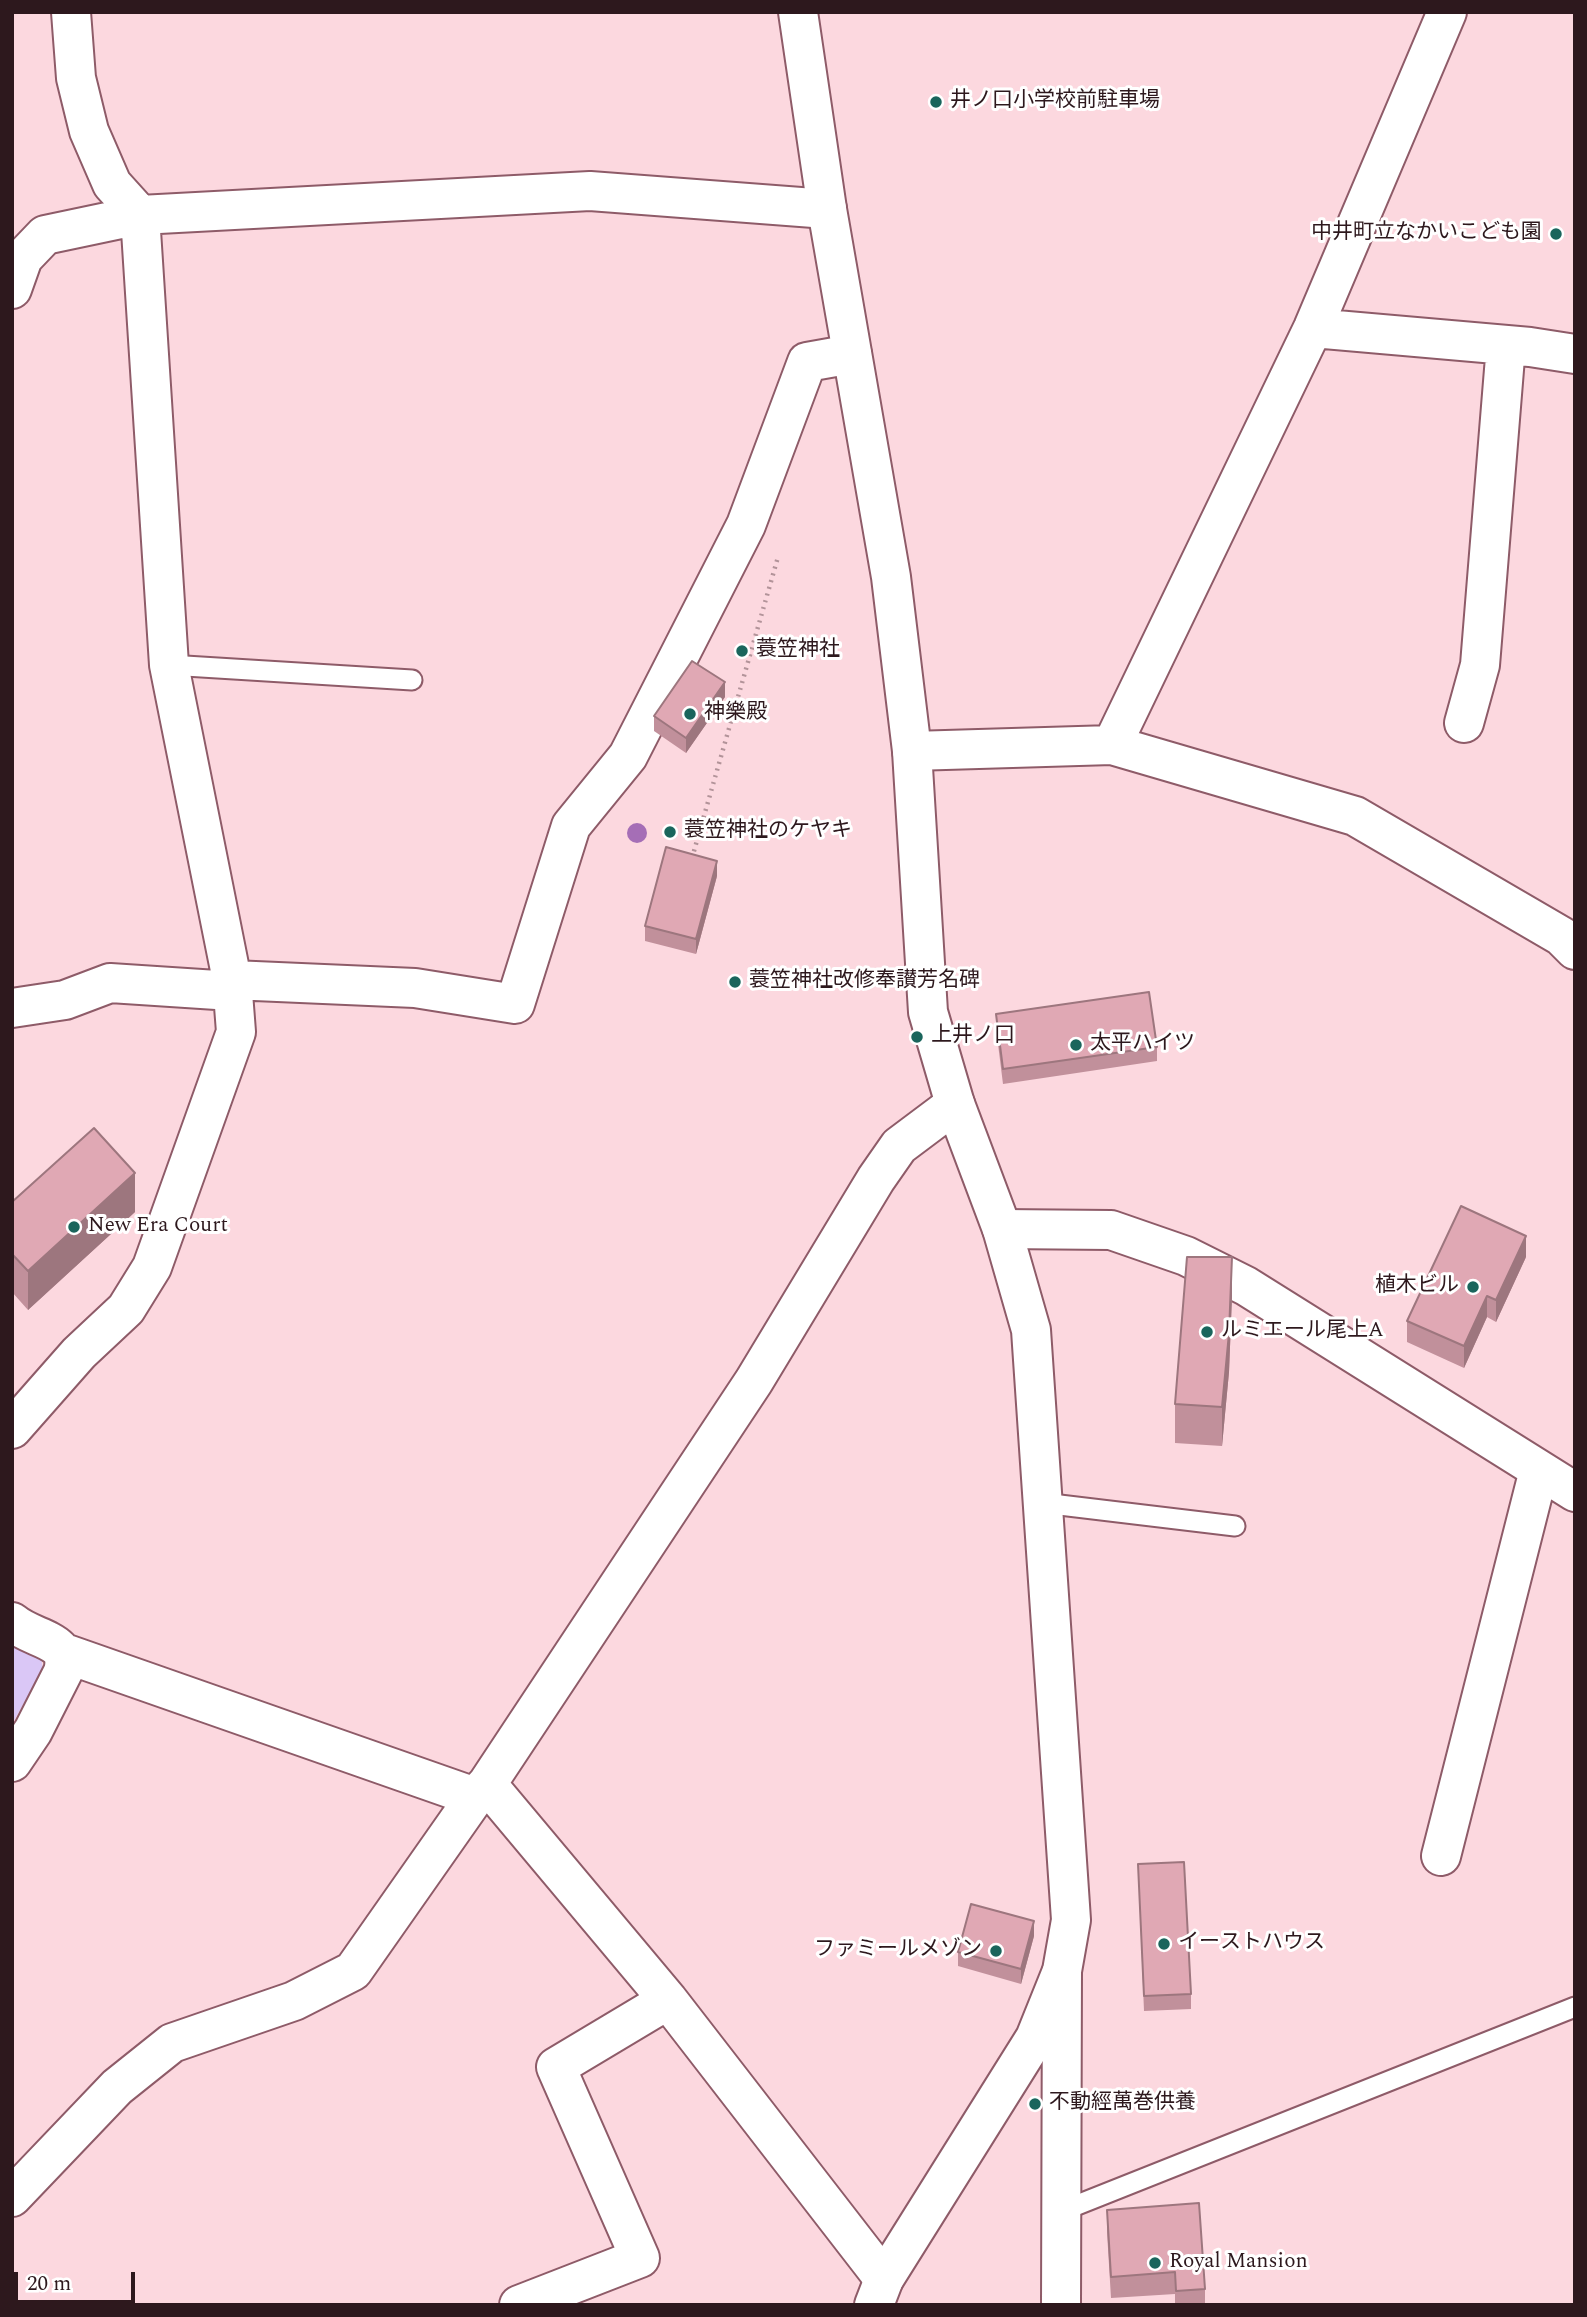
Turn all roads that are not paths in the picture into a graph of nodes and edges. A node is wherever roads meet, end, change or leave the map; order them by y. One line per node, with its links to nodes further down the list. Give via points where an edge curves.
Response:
1 (71, 12): 5 (street, via 76,78 89,131 112,184)
2 (798, 12): 4 (street)
3 (1447, 12): 8 (street)
4 (827, 209): 5 (street, via 590,191); 10 (street)
5 (140, 215): 6 (street); 12 (street)
6 (29, 230): 7 (street)
7 (12, 289)
8 (1313, 328): 9 (street); 15 (street)
9 (1506, 345): 11 (street); 14 (street, via 1480,665)
10 (852, 354): 16 (street, via 891,577); 18 (street, via 807,362 746,525 628,756 571,826 515,1004 415,988)
11 (1575, 354)
12 (169, 665): 13 (lane); 18 (street)
13 (412, 680)
14 (1464, 723)
15 (1112, 745): 16 (street); 17 (street, via 1355,816 1561,936)
16 (912, 751): 20 (street, via 928,1012)
17 (1575, 950)
18 (232, 986): 19 (street, via 110,983 65,1000); 22 (street, via 236,1032 152,1268 125,1309)
19 (12, 1008)
20 (955, 1104): 21 (street); 30 (street, via 899,1146 876,1179 754,1381)
21 (1002, 1229): 23 (street, via 1111,1230 1186,1256 1246,1286); 25 (street, via 1031,1330)
22 (12, 1429)
23 (1539, 1470): 24 (street); 31 (street)
24 (1575, 1492)
25 (1043, 1503): 26 (lane); 32 (street, via 1071,1920)
26 (1235, 1526)
27 (12, 1622): 28 (street)
28 (64, 1653): 29 (street, via 63,1672); 30 (street)
29 (12, 1762)
30 (481, 1790): 33 (street); 35 (street, via 353,1971 294,2001 172,2043 117,2087)
31 (1441, 1856)
32 (1062, 1971): 36 (street); 37 (street, via 1035,2038)
33 (668, 2000): 37 (street); 38 (street, via 556,2067 640,2258)
34 (1575, 2007): 36 (lane)
35 (12, 2197)
36 (1062, 2210): 40 (street)
37 (879, 2292)
38 (570, 2295): 39 (street)
39 (519, 2305)
40 (1061, 2305)

